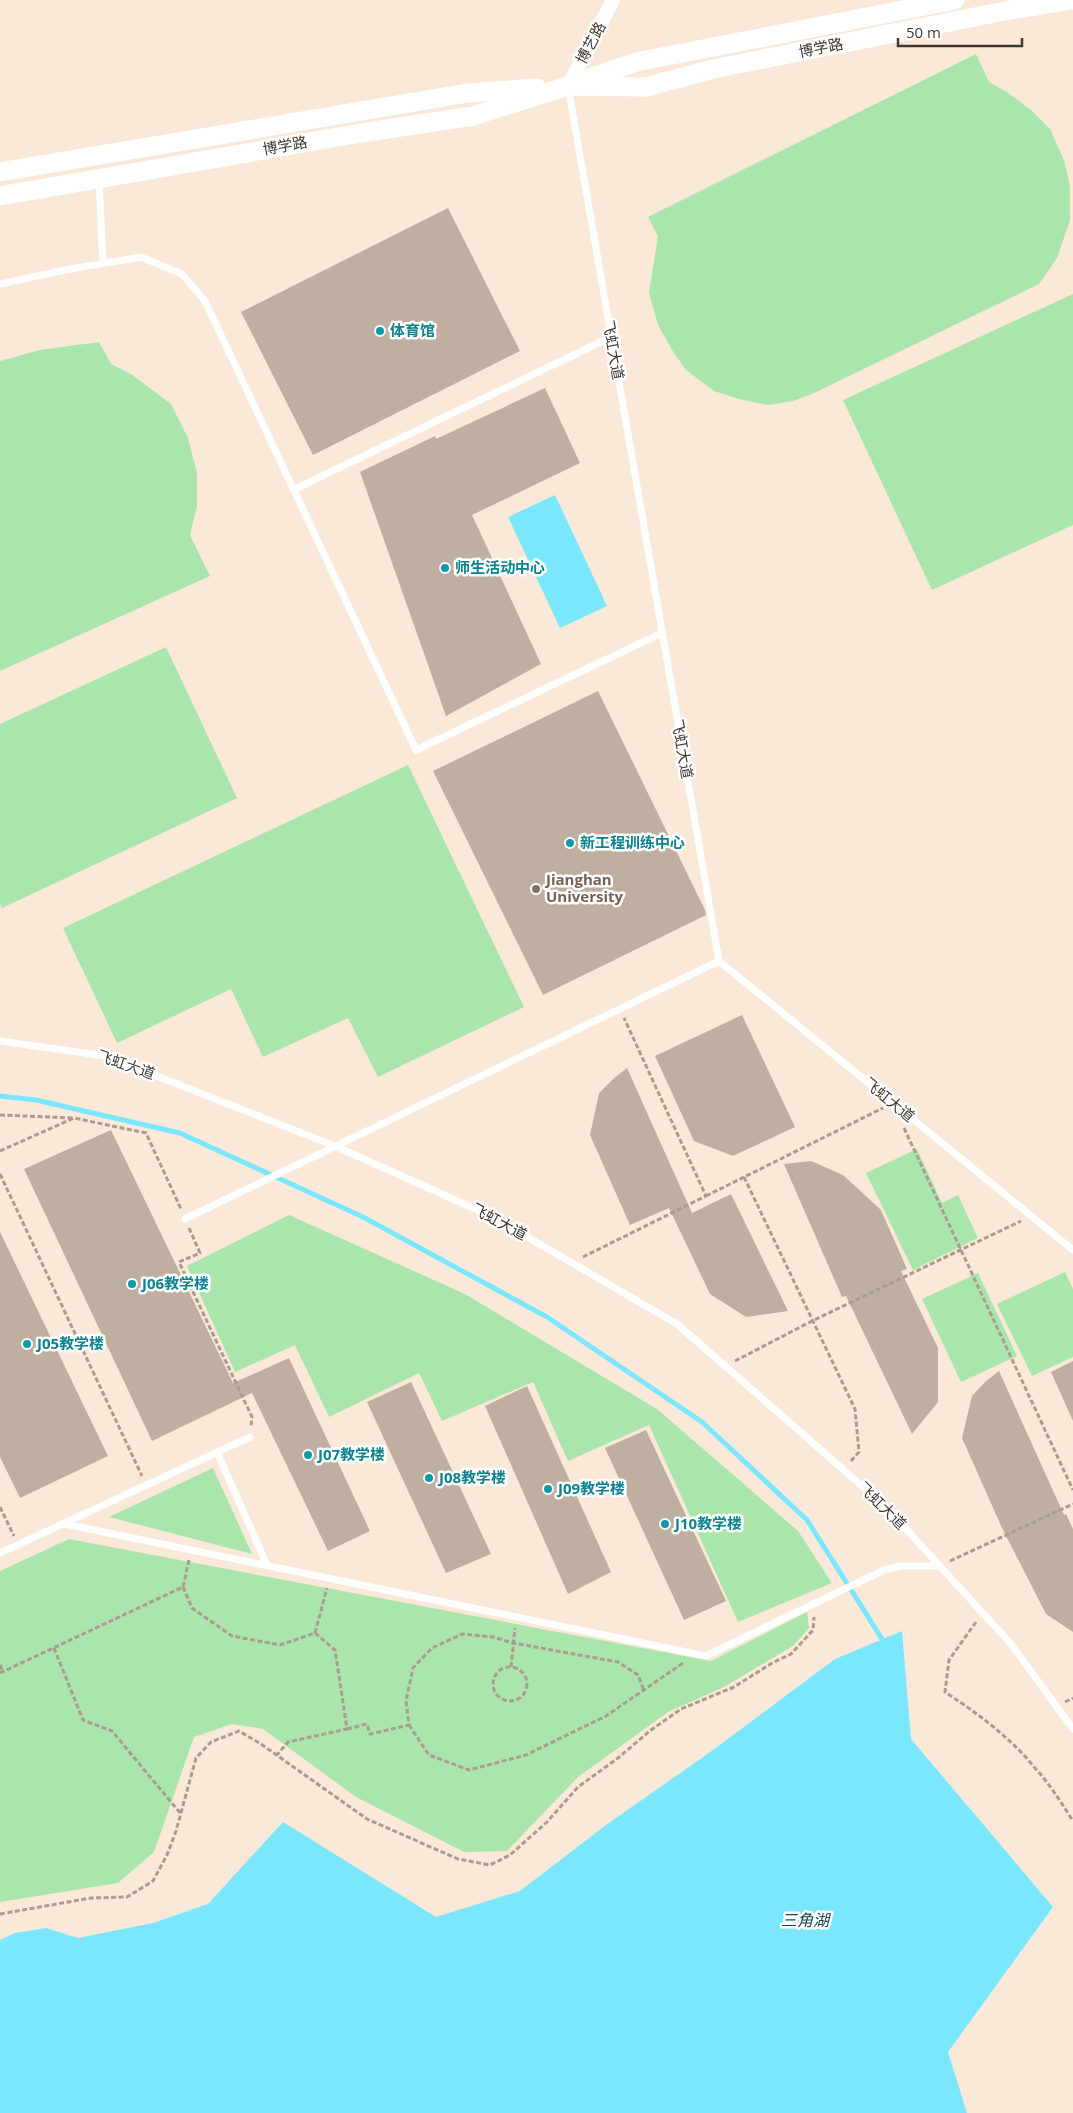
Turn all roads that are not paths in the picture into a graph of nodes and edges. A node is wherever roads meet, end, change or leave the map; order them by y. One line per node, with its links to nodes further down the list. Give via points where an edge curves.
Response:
1 (613, 0): 4 (street, 博艺路)
2 (955, 0): 4 (main road, 博学路, via 636,62)
3 (1073, 0): 4 (main road, 博学路, via 712,69 646,87)
4 (568, 86): 5 (main road, 博学路, via 468,92); 6 (main road, 博学路, via 472,116); 10 (lane, 飞虹大道)
5 (0, 172)
6 (98, 178): 7 (main road, 博学路); 8 (lane)
7 (0, 196)
8 (103, 263): 9 (lane); 11 (lane, via 142,257 182,274 205,301)
9 (0, 284)
10 (611, 337): 11 (lane); 12 (lane, 飞虹大道)
11 (295, 489): 12 (lane, via 416,750)
12 (662, 633): 13 (lane, 飞虹大道)
13 (719, 961): 15 (lane); 17 (lane, 飞虹大道)
14 (0, 1041): 15 (lane, 飞虹大道, via 106,1056)
15 (335, 1146): 16 (lane); 23 (lane, 飞虹大道, via 493,1217 678,1324 886,1507)
16 (185, 1219)
17 (1073, 1250)
18 (250, 1437): 19 (lane)
19 (217, 1452): 20 (lane); 22 (lane)
20 (65, 1524): 21 (lane); 22 (lane)
21 (0, 1554)
22 (267, 1565): 23 (lane, via 706,1656 884,1570 901,1566)
23 (940, 1566): 24 (lane, 飞虹大道, via 1011,1644)
24 (1073, 1729)

